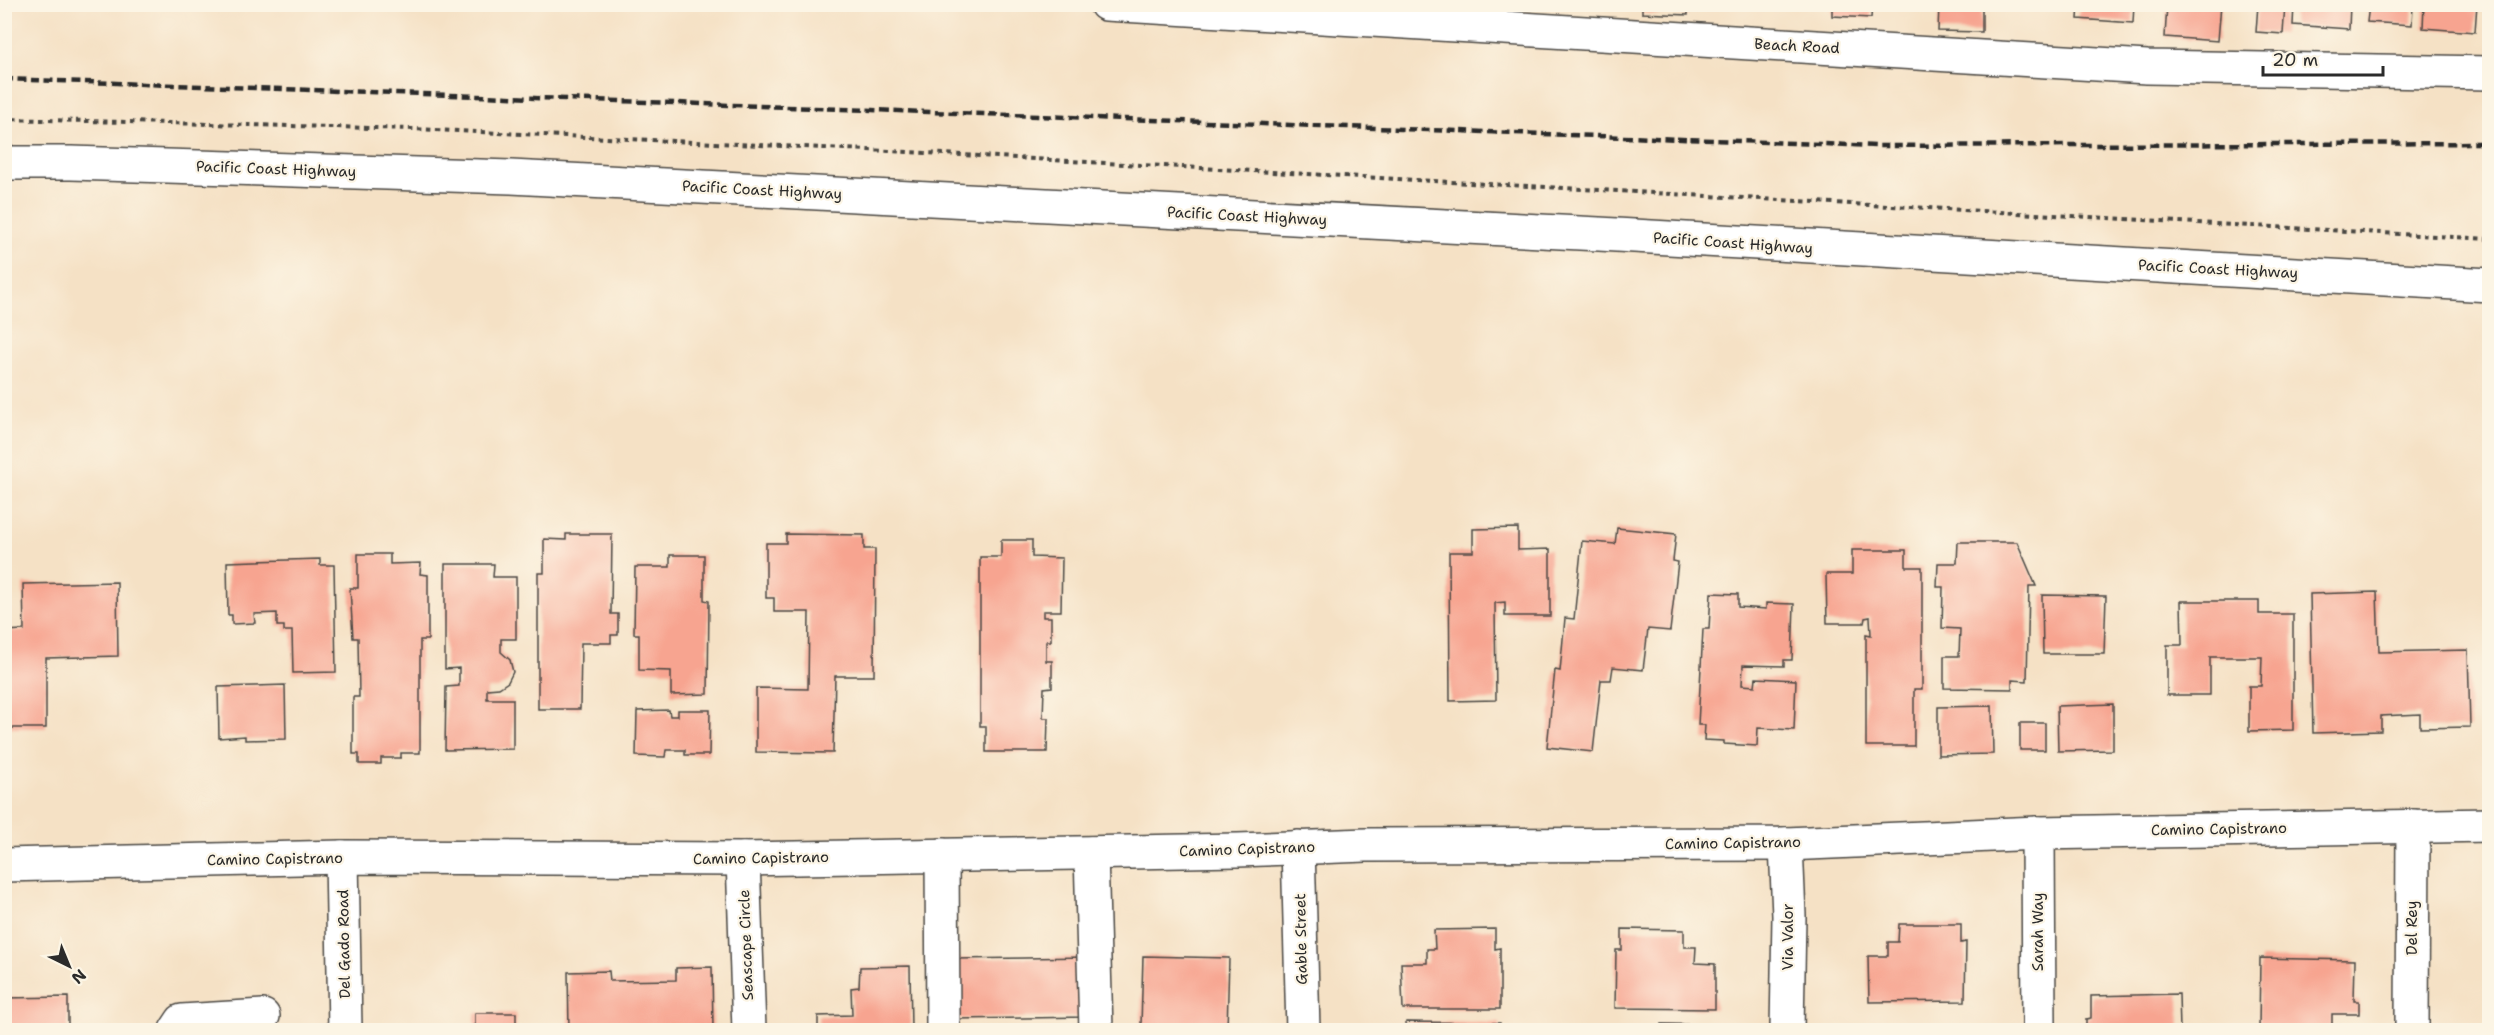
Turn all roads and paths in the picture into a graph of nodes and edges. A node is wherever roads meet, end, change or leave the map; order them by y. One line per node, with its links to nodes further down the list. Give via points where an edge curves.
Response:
1 (1106, 4): 2 (main road, Beach Road, via 2147,67)
2 (2490, 74)
3 (4, 119): 5 (path, via 414,129 865,149)
4 (4, 163): 6 (main road, Pacific Coast Highway, via 511,177)
5 (2490, 239)
6 (2490, 285)
7 (2413, 825): 8 (main road, Camino Capistrano); 9 (main road, Camino Capistrano); 26 (main road, Del Rey)
8 (2490, 825)
9 (2038, 832): 10 (main road, Camino Capistrano); 25 (main road, Sarah Way)
10 (1786, 844): 11 (main road, Camino Capistrano); 24 (main road, Via Valor)
11 (1298, 847): 12 (main road, Camino Capistrano); 23 (main road, Gable Street)
12 (1091, 853): 13 (main road, Camino Capistrano); 22 (main road)
13 (942, 855): 15 (main road, Camino Capistrano); 21 (main road)
14 (342, 857): 15 (main road, Camino Capistrano); 16 (main road, Camino Capistrano); 19 (main road, Del Gado Road)
15 (743, 859): 20 (main road, Seascape Circle)
16 (4, 865)
17 (263, 1016): 18 (main road, via 182,1021)
18 (176, 1030)
19 (345, 1030)
20 (749, 1030)
21 (943, 1030)
22 (1096, 1030)
23 (1303, 1030)
24 (1787, 1030)
25 (2039, 1030)
26 (2412, 1030)

